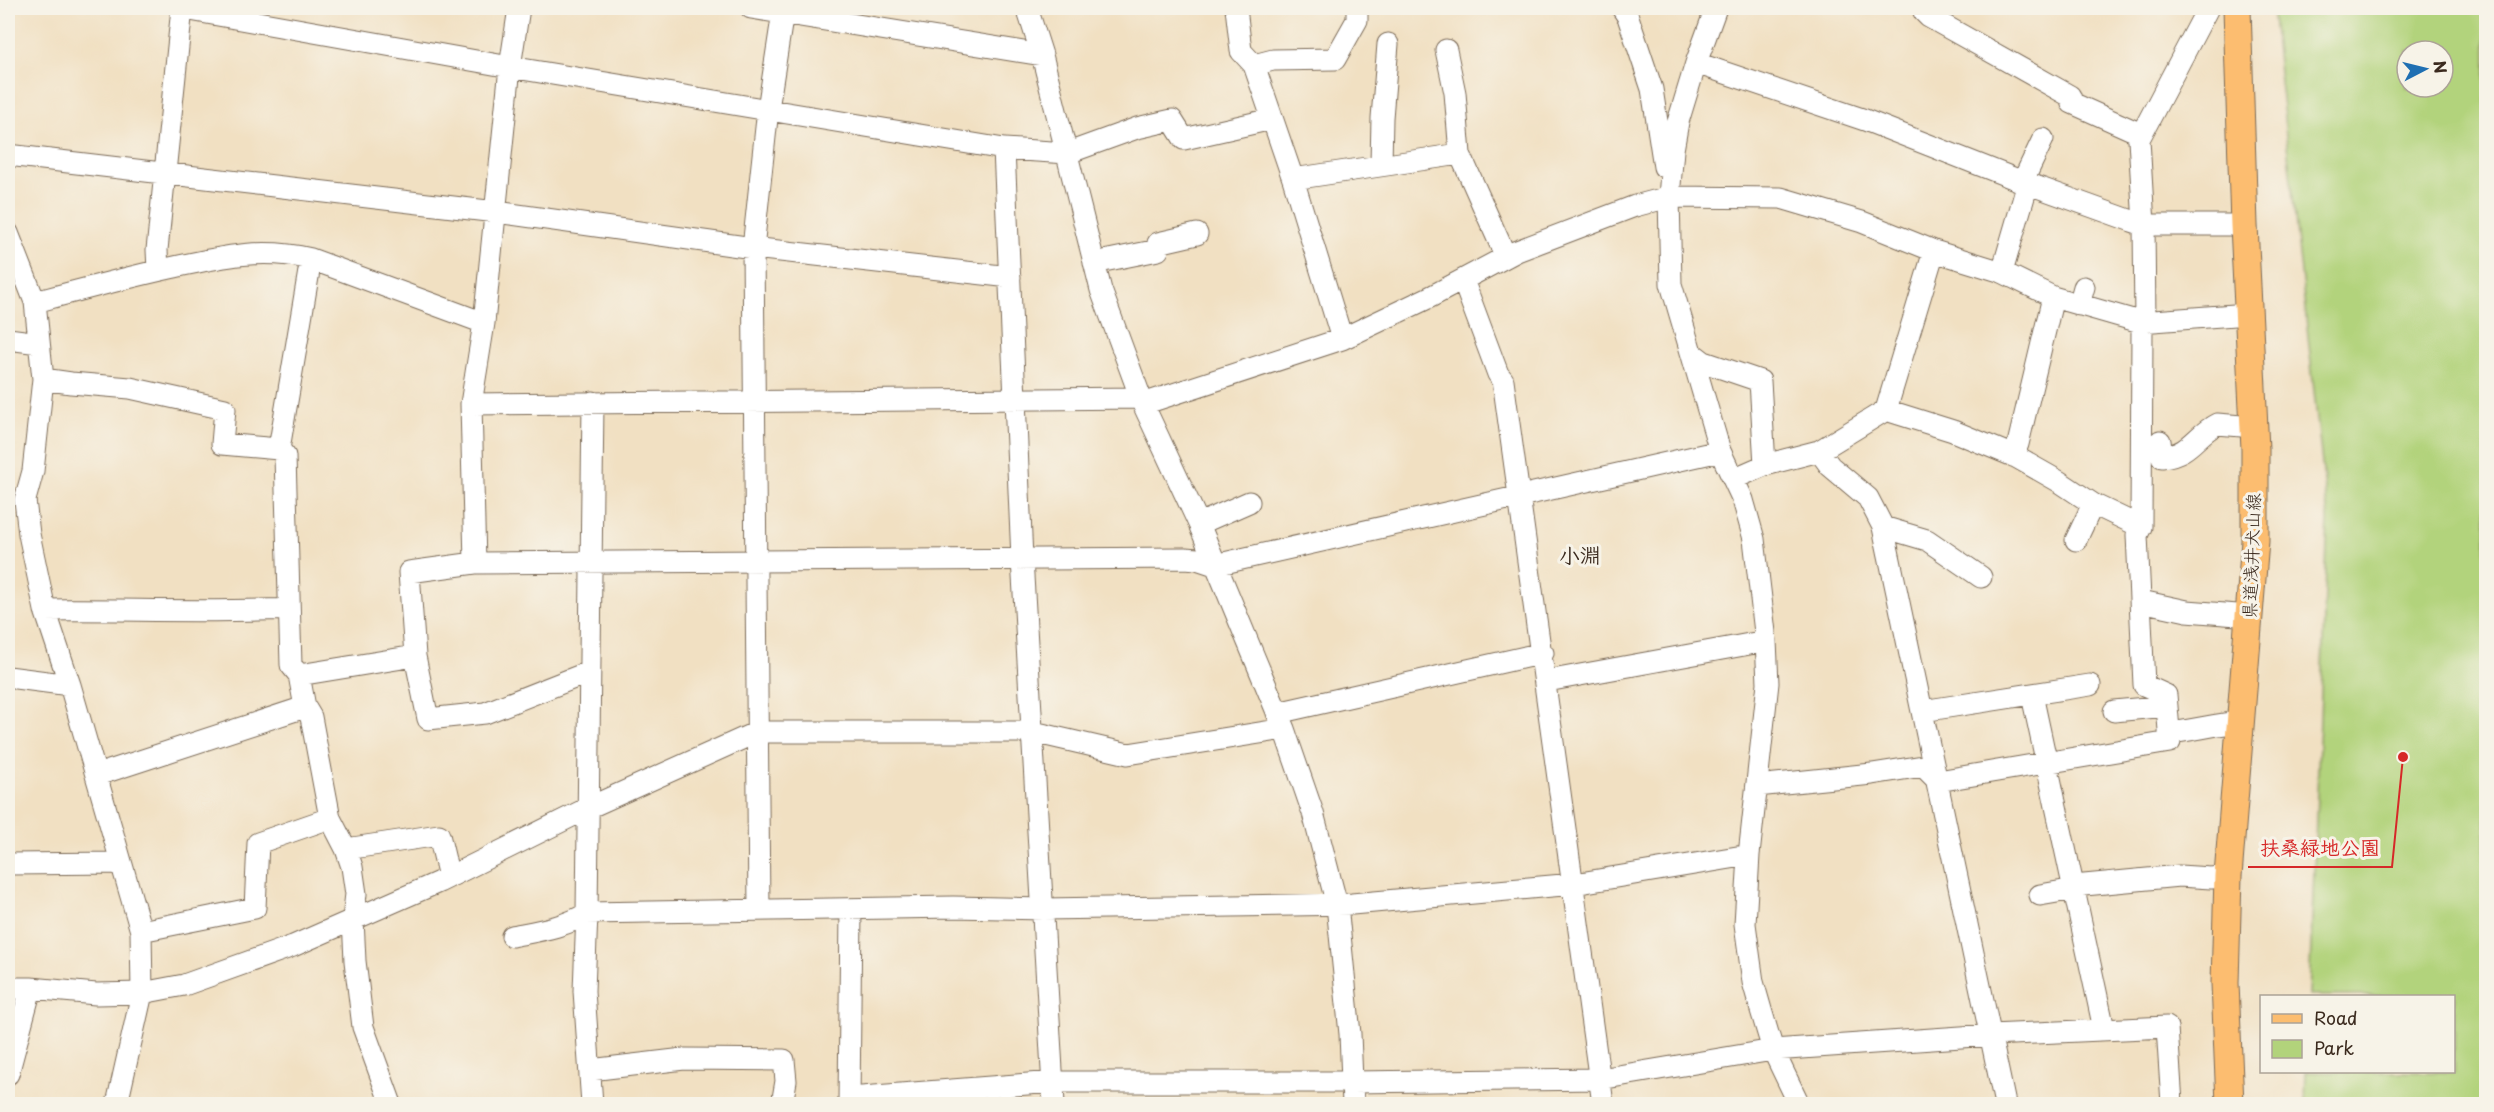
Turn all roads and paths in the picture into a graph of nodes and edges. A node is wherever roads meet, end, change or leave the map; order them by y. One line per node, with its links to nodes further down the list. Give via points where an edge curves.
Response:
1 (181, 8): 18 (street); 28 (street)
2 (519, 8): 18 (street)
3 (751, 8): 12 (street)
4 (1027, 8): 15 (street)
5 (1236, 8): 17 (street, via 1241,51)
6 (1357, 8): 17 (street, via 1357,20 1335,59 1273,60)
7 (1622, 8): 31 (street, via 1652,89)
8 (1716, 8): 16 (street)
9 (2208, 8): 21 (street)
10 (2237, 8): 34 (main road, 県道浅井犬山線)
11 (1922, 9): 21 (street, via 1929,17 2070,96 2072,103)
12 (785, 10): 15 (street); 19 (street)
13 (1388, 44): 27 (street)
14 (1446, 50): 25 (street, via 1455,93)
15 (1042, 55): 24 (street)
16 (1696, 63): 30 (street, via 1865,120); 31 (street, via 1678,122)
17 (1254, 65): 20 (street)
18 (510, 67): 19 (street); 32 (street)
19 (768, 109): 23 (street); 37 (street)
20 (1272, 120): 24 (street, via 1184,139 1172,120); 29 (street)
21 (2141, 134): 33 (street)
22 (2043, 139): 30 (street)
23 (1004, 150): 24 (street); 44 (street)
24 (1068, 153): 41 (street)
25 (1460, 154): 27 (street); 39 (street)
26 (8, 155): 28 (street)
27 (1381, 164): 29 (street)
28 (165, 173): 32 (street); 42 (street)
29 (1293, 179): 52 (street)
30 (2026, 182): 33 (street); 43 (street)
31 (1669, 197): 38 (street, via 1781,198 1862,222); 39 (street, via 1635,206); 54 (street, via 1671,284)
32 (496, 212): 37 (street); 50 (street)
33 (2144, 225): 34 (street); 49 (street)
34 (2244, 225): 48 (main road, 県道浅井犬山線)
35 (8, 233): 47 (street)
36 (1197, 234): 41 (street, via 1158,243 1158,250)
37 (753, 248): 44 (street); 57 (street)
38 (1934, 251): 43 (street); 61 (street)
39 (1506, 257): 45 (street)
40 (311, 259): 42 (street, via 286,253 242,253); 50 (street); 64 (street)
41 (1094, 263): 58 (street)
42 (158, 270): 47 (street)
43 (2002, 273): 46 (street)
44 (1010, 277): 56 (street)
45 (1463, 280): 52 (street); 70 (street, via 1503,380)
46 (2054, 297): 49 (street, via 2082,296); 67 (street)
47 (35, 302): 53 (street)
48 (2248, 314): 49 (street); 62 (main road, 県道浅井犬山線)
49 (2145, 322): 76 (street)
50 (484, 323): 60 (street)
51 (8, 339): 53 (street)
52 (1342, 339): 58 (street)
53 (39, 343): 55 (street)
54 (1691, 352): 66 (street); 68 (street, via 1704,362 1760,381)
55 (43, 379): 64 (street, via 227,401 222,444); 71 (street, via 33,471)
56 (1016, 400): 57 (street); 58 (street); 78 (street)
57 (756, 401): 59 (street); 79 (street)
58 (1142, 401): 74 (street)
59 (593, 402): 60 (street); 80 (street)
60 (471, 404): 81 (street)
61 (1886, 410): 65 (street); 67 (street, via 1953,431)
62 (2254, 427): 63 (street, via 2217,424 2188,448 2162,457); 87 (main road, 県道浅井犬山線, via 2255,541)
63 (2160, 441)
64 (279, 449): 85 (street, via 285,456)
65 (1819, 451): 68 (street); 75 (street, via 1830,466 1868,498)
66 (1720, 452): 69 (street); 70 (street)
67 (2013, 456): 73 (street)
68 (1765, 465): 69 (street)
69 (1733, 480): 88 (street, via 1754,539)
70 (1519, 496): 82 (street); 89 (street)
71 (16, 500): 86 (street, via 29,534)
72 (1249, 502): 74 (street)
73 (2093, 504): 76 (street); 77 (street)
74 (1199, 524): 82 (street)
75 (1883, 527): 83 (street, via 1927,540); 100 (street)
76 (2141, 527): 84 (street, via 2137,535)
77 (2076, 540)
78 (1022, 559): 79 (street); 82 (street, via 1185,558); 105 (street)
79 (755, 561): 80 (street); 104 (street)
80 (591, 562): 81 (street); 91 (street)
81 (475, 563): 90 (street, via 409,572)
82 (1215, 565): 102 (street)
83 (1981, 577)
84 (2140, 601): 87 (street, via 2187,611); 98 (street, via 2144,685 2166,695)
85 (289, 609): 86 (street); 92 (street, via 291,665)
86 (45, 610): 96 (street)
87 (2250, 616): 103 (main road, 県道浅井犬山線)
88 (1766, 641): 94 (street); 110 (street, via 1768,683)
89 (1543, 653): 94 (street); 102 (street)
90 (415, 656): 91 (street, via 428,719 485,713); 92 (street)
91 (589, 672): 111 (street)
92 (299, 675): 99 (street)
93 (8, 677): 96 (street)
94 (1546, 681): 119 (street)
95 (2090, 684): 97 (street)
96 (70, 685): 108 (street)
97 (2032, 695): 100 (street, via 2009,688); 107 (street)
98 (2167, 706): 101 (street); 106 (street)
99 (305, 707): 108 (street); 112 (street, via 311,717)
100 (1923, 711): 109 (street)
101 (2114, 711)
102 (1281, 721): 105 (street, via 1128,754); 122 (street, via 1313,813)
103 (2242, 722): 106 (street); 117 (main road, 県道浅井犬山線)
104 (757, 732): 105 (street); 111 (street); 125 (street)
105 (1033, 732): 124 (street)
106 (2169, 733): 107 (street, via 2170,742)
107 (2047, 762): 109 (street); 120 (street)
108 (97, 776): 115 (street)
109 (1938, 781): 110 (street, via 1923,766); 134 (street)
110 (1756, 786): 114 (street)
111 (588, 808): 118 (street); 126 (street)
112 (330, 818): 113 (street); 128 (street, via 258,843 255,908)
113 (346, 849): 118 (street, via 439,835); 127 (street, via 356,894)
114 (1749, 855): 119 (street); 135 (street, via 1745,924 1753,982)
115 (120, 863): 116 (street); 128 (street)
116 (8, 864)
117 (2228, 876): 120 (street, via 2179,876); 152 (main road, 県道浅井犬山線, via 2225,983)
118 (449, 877): 127 (street)
119 (1574, 884): 122 (street); 138 (street)
120 (2075, 888): 121 (street); 133 (street)
121 (2040, 895)
122 (1336, 905): 124 (street); 140 (street)
123 (851, 909): 124 (street); 125 (street); 141 (street)
124 (1044, 909): 139 (street)
125 (759, 910): 126 (street)
126 (588, 913): 129 (street); 136 (street, via 584,992)
127 (353, 919): 132 (street, via 293,946 184,985); 143 (street, via 363,1027)
128 (141, 931): 132 (street)
129 (512, 936)
130 (8, 988): 131 (street)
131 (31, 988): 132 (street, via 96,994); 137 (street)
132 (142, 993): 142 (street)
133 (2104, 1029): 134 (street); 151 (street, via 2167,1027)
134 (1990, 1035): 135 (street); 150 (street)
135 (1773, 1050): 138 (street); 149 (street)
136 (590, 1070): 144 (street); 145 (street, via 684,1059 784,1060)
137 (8, 1074)
138 (1600, 1080): 140 (street); 148 (street)
139 (1053, 1082): 140 (street); 141 (street); 146 (street)
140 (1352, 1082): 147 (street)
141 (849, 1101)
142 (117, 1104)
143 (391, 1104)
144 (592, 1104)
145 (782, 1104)
146 (1054, 1104)
147 (1353, 1104)
148 (1604, 1104)
149 (1799, 1104)
150 (2005, 1104)
151 (2172, 1104)
152 (2230, 1104)

